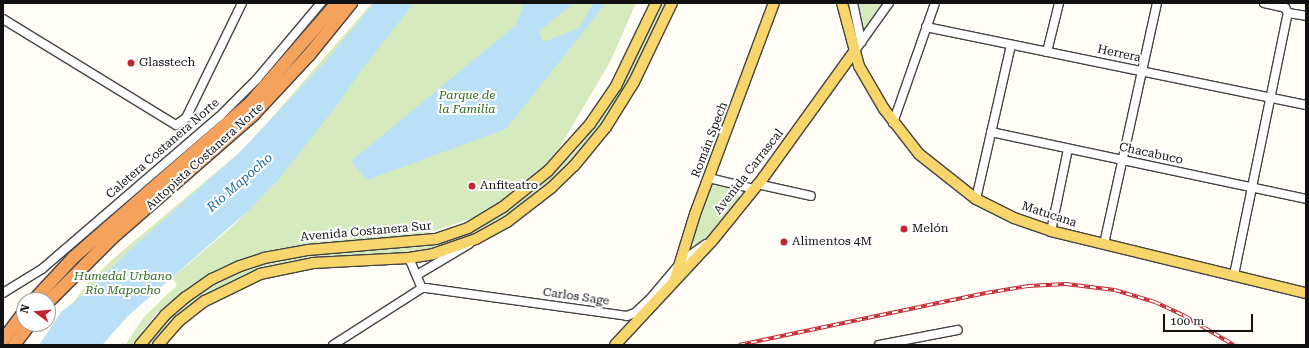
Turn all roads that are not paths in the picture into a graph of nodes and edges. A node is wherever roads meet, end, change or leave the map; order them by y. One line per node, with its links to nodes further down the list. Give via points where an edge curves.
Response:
1 (242, 3): 17 (street, via 181,124 172,123)
2 (321, 3): 47 (street, Caletera Costanera Norte, via 257,79 219,117 42,269)
3 (337, 3): 46 (highway, Autopista Costanera Norte, via 252,101 74,258)
4 (351, 3): 49 (highway, Autopista Costanera Norte, via 309,55 253,115 102,247)
5 (656, 3): 56 (main road, Avenida Costanera Sur, via 619,80 590,124 548,171 503,207 468,228 436,239 302,250 240,266 212,279 186,297)
6 (672, 3): 37 (main road, via 626,97 586,152 540,198)
7 (774, 3): 30 (main road, Román Spech)
8 (842, 3): 21 (main road, Matucana)
9 (853, 3): 19 (street)
10 (889, 3): 19 (street, Avenida Carrascal)
11 (935, 3): 18 (street)
12 (1059, 3): 22 (street)
13 (1158, 3): 23 (street)
14 (1264, 3): 15 (street, via 1285,8)
15 (1288, 13): 16 (street); 24 (street)
16 (1306, 16)
17 (3, 19)
18 (926, 27): 20 (street, Herrera); 26 (street)
19 (861, 42): 21 (street, Avenida Carrascal)
20 (1011, 45): 22 (street, Herrera); 27 (street)
21 (854, 52): 26 (main road, Matucana, via 864,76); 31 (main road, Avenida Carrascal)
22 (1047, 52): 23 (street, Herrera)
23 (1143, 71): 24 (street, Herrera); 29 (street)
24 (1271, 98): 25 (street, Herrera); 32 (street)
25 (1306, 106)
26 (893, 123): 34 (main road, Matucana, via 920,154)
27 (991, 132): 28 (street, Chacabuco); 34 (street)
28 (1068, 149): 29 (street, Chacabuco); 36 (street)
29 (1122, 161): 32 (street, Chacabuco); 38 (street)
30 (709, 178): 31 (street); 40 (main road, Román Spech, via 687,244)
31 (756, 187): 33 (street); 40 (main road, Avenida Carrascal, via 712,241)
32 (1252, 188): 35 (street, Chacabuco); 42 (street)
33 (811, 196)
34 (976, 199): 36 (main road, Matucana, via 1014,218)
35 (1306, 199)
36 (1051, 231): 38 (main road, Matucana)
37 (476, 240): 39 (main road, via 445,251); 41 (street)
38 (1104, 244): 42 (main road, Matucana)
39 (409, 258): 41 (street); 57 (main road, via 313,263 260,274 205,300 179,321)
40 (689, 259): 43 (street, Carlos Sage, via 635,313 627,316); 59 (main road, Avenida Carrascal, via 671,286)
41 (417, 275): 43 (street)
42 (1234, 275): 44 (main road, Matucana)
43 (422, 288): 58 (street)
44 (1291, 289): 45 (main road); 48 (main road, Matucana)
45 (1306, 289)
46 (42, 292)
47 (3, 293)
48 (1306, 293)
49 (56, 294)
50 (16, 326): 53 (highway)
51 (958, 330): 54 (street)
52 (19, 332): 55 (highway)
53 (3, 340)
54 (906, 343): 60 (street)
55 (14, 345)
56 (140, 345)
57 (158, 345)
58 (333, 345)
59 (614, 345)
60 (879, 345)

